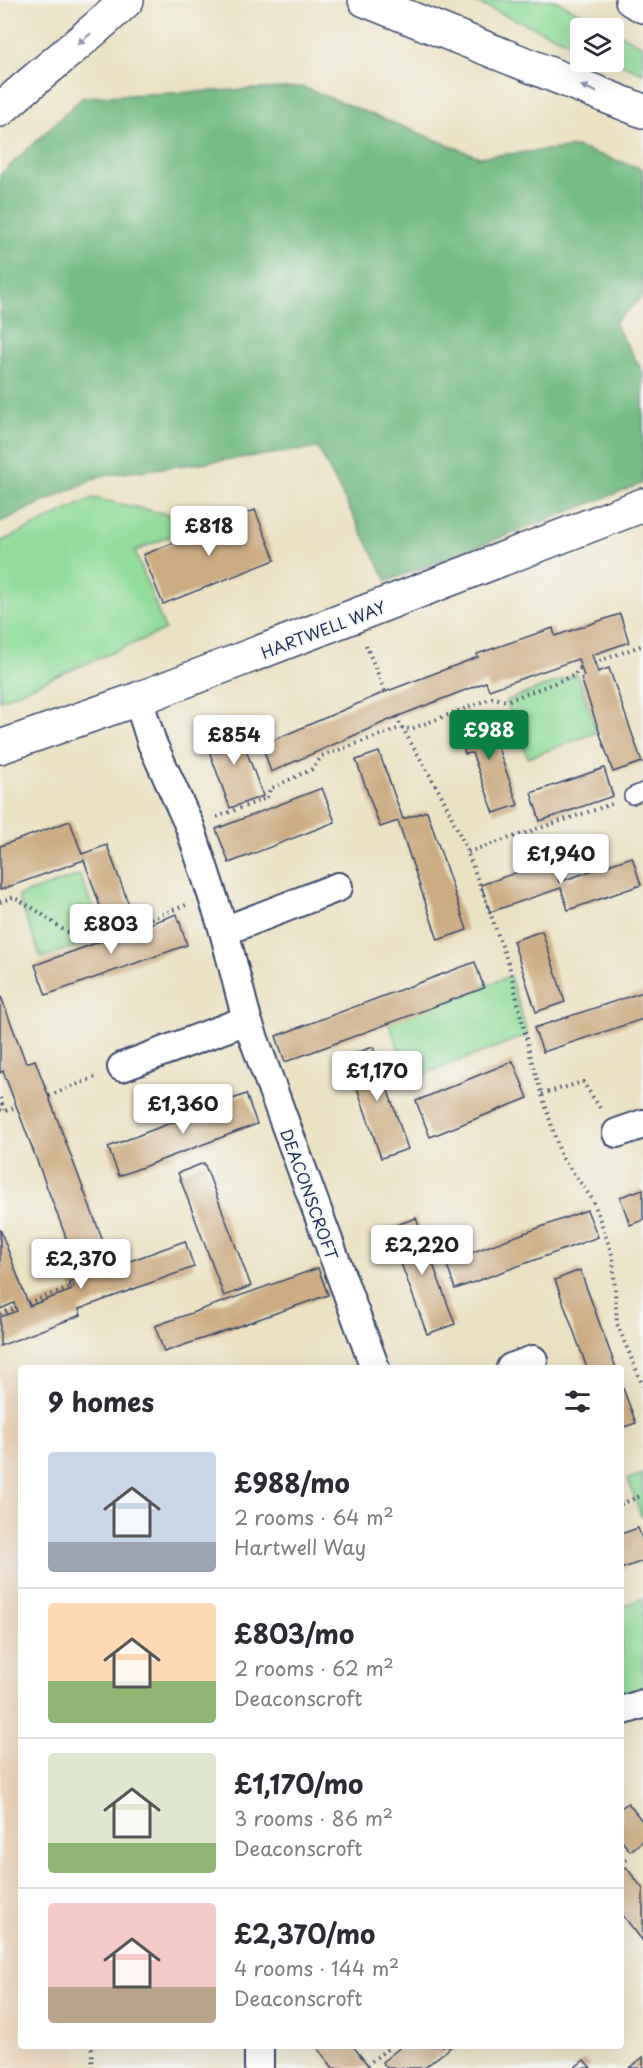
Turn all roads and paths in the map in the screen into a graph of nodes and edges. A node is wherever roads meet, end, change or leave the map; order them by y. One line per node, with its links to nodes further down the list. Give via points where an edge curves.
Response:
1 (127, 0): 5 (main road, one-way to 5)
2 (365, 0): 6 (main road, one-way to 2)
3 (632, 0): 4 (main road)
4 (643, 6)
5 (0, 110)
6 (643, 111)
7 (643, 505): 8 (main road, HARTWELL WAY)
8 (354, 617): 12 (path); 13 (main road, HARTWELL WAY)
9 (643, 645): 10 (path)
10 (594, 663)
11 (581, 668): 15 (path, via 575,675 507,701 492,698 411,729)
12 (386, 692)
13 (138, 699): 16 (main road, HARTWELL WAY); 18 (street, DEACONSCROFT, via 152,743)
14 (396, 717): 15 (path)
15 (400, 728): 18 (path, via 322,756 312,769 270,789 267,798); 19 (path, via 443,798)
16 (0, 747)
17 (638, 793): 19 (path)
18 (190, 827): 21 (street, DEACONSCROFT)
19 (468, 852): 26 (path, via 510,969)
20 (338, 887): 23 (street)
21 (212, 894): 22 (path, via 94,941 65,931 14,897); 23 (street, DEACONSCROFT)
22 (0, 902)
23 (224, 931): 24 (street, DEACONSCROFT)
24 (247, 1020): 25 (street); 36 (street, DEACONSCROFT)
25 (122, 1067): 27 (path)
26 (542, 1094): 31 (path, via 583,1082); 37 (path, via 561,1156 593,1200 613,1257 616,1324)
27 (49, 1096)
28 (0, 1098): 30 (path)
29 (17, 1107): 30 (path)
30 (2, 1110)
31 (630, 1128)
32 (77, 1285): 33 (path)
33 (28, 1303)
34 (15, 1308): 35 (path)
35 (0, 1314)
36 (374, 1365)
37 (643, 1386)
38 (643, 1496): 39 (path)
39 (624, 1503)
40 (643, 1704): 41 (street)
41 (624, 1710)
42 (629, 1858): 43 (path)
43 (624, 1862)
44 (92, 2049): 48 (path)
45 (259, 2049): 49 (street)
46 (387, 2049): 47 (path)
47 (367, 2065)
48 (92, 2068)
49 (259, 2068)

